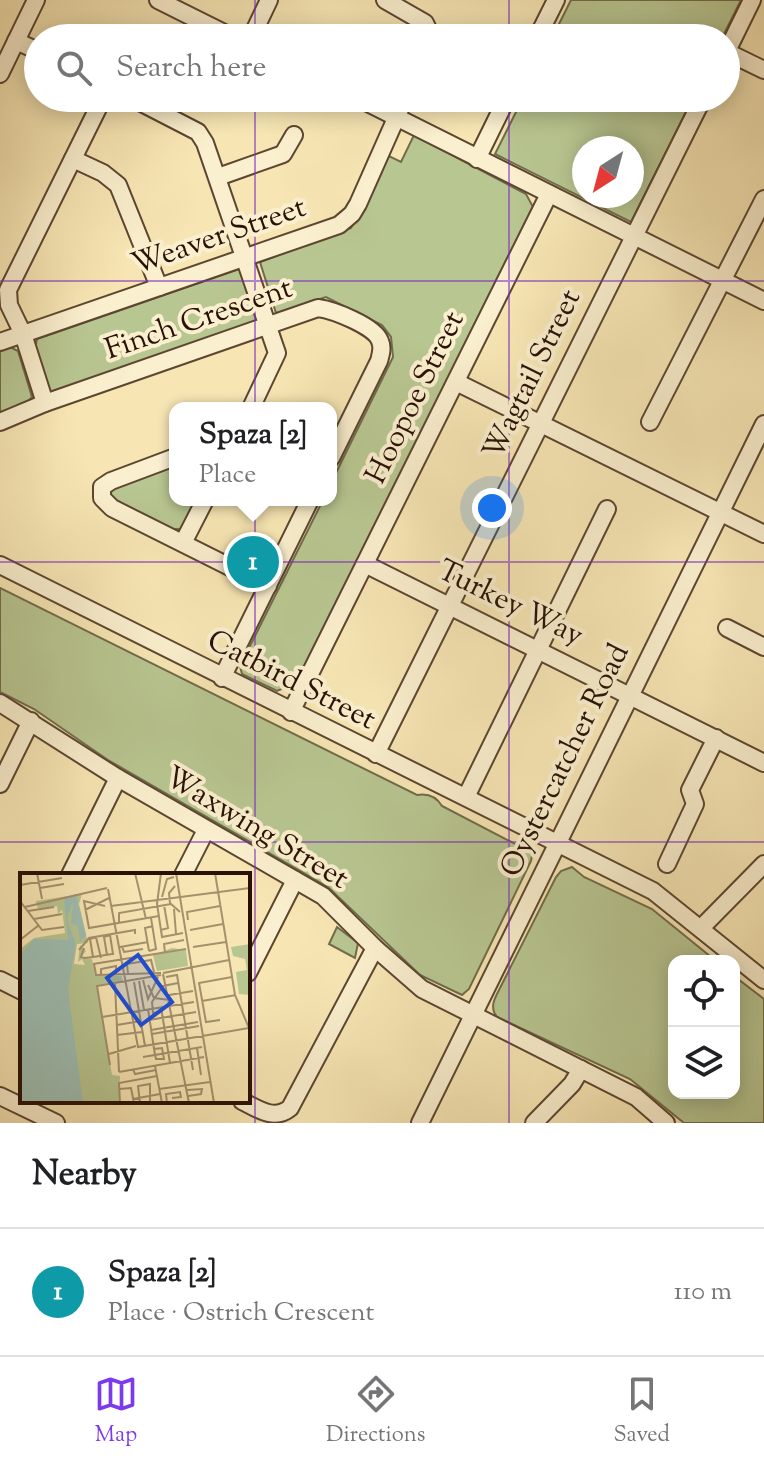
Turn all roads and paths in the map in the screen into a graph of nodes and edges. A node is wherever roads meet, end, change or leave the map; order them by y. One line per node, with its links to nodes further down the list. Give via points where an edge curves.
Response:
1 (36, 0): 12 (street)
2 (158, 0): 7 (street)
3 (269, 0): 8 (street)
4 (385, 0): 9 (street)
5 (556, 0): 10 (street)
6 (752, 0): 11 (street)
7 (206, 24)
8 (258, 24)
9 (425, 24)
10 (544, 24)
11 (740, 24)
12 (10, 42): 15 (street)
13 (740, 59): 14 (street)
14 (764, 70)
15 (0, 74)
16 (96, 112): 24 (street)
17 (159, 112): 26 (street, via 198,132)
18 (388, 112): 22 (street)
19 (398, 112): 22 (street, Weaver Street)
20 (500, 112): 25 (street)
21 (696, 112): 29 (street, Wagtail Street)
22 (396, 116): 25 (street); 30 (street, Weaver Street, via 371,177 345,221)
23 (294, 135): 26 (street, via 283,154)
24 (73, 159): 32 (street, via 118,185); 35 (street, via 8,290)
25 (477, 159): 27 (street)
26 (218, 177): 30 (street)
27 (549, 194): 29 (street); 37 (street, Hoopoe Street)
28 (764, 199): 31 (street)
29 (633, 236): 31 (street); 42 (street, Wagtail Street)
30 (246, 257): 32 (street, Weaver Street); 34 (street)
31 (723, 280): 33 (street); 41 (street)
32 (159, 287): 35 (street, Weaver Street)
33 (764, 301)
34 (268, 327): 38 (street, via 277,353); 39 (street, Finch Crescent); 44 (street, Finch Crescent, via 318,308 380,339 379,361)
35 (23, 334): 36 (street, Weaver Street); 39 (street)
36 (0, 342)
37 (456, 382): 42 (street); 52 (street, Hoopoe Street)
38 (254, 402)
39 (45, 403): 40 (street, Finch Crescent)
40 (0, 422)
41 (650, 422)
42 (540, 424): 49 (street); 55 (street, Wagtail Street)
43 (764, 424): 49 (street, Oystercatcher Road)
44 (337, 446)
45 (169, 459): 51 (street, via 111,481 101,494 112,508)
46 (202, 506): 51 (street)
47 (307, 506): 54 (street)
48 (607, 509): 58 (street)
49 (720, 512): 50 (street); 60 (street, Oystercatcher Road)
50 (764, 534)
51 (183, 543): 54 (street)
52 (365, 564): 55 (street, Turkey Way); 62 (street, Hoopoe Street)
53 (0, 565): 59 (street, Catbird Street)
54 (268, 586): 59 (street)
55 (450, 606): 58 (street, Turkey Way); 65 (street, Wagtail Street)
56 (727, 628): 57 (street)
57 (764, 647)
58 (539, 650): 60 (street, Turkey Way); 69 (street)
59 (222, 678): 62 (street, Catbird Street)
60 (629, 695): 64 (street, Turkey Way); 71 (street, Oystercatcher Road)
61 (0, 703): 63 (street, Waxwing Street)
62 (291, 712): 65 (street, Catbird Street)
63 (31, 721): 67 (street, Waxwing Street); 68 (street)
64 (716, 738): 66 (street, Turkey Way); 72 (street, via 690,790 695,804)
65 (376, 754): 69 (street, Catbird Street)
66 (764, 763)
67 (118, 778): 70 (street, Waxwing Street); 74 (street)
68 (0, 784)
69 (466, 797): 71 (street, Catbird Street)
70 (206, 830): 75 (street); 76 (street, Waxwing Street)
71 (558, 843): 77 (street, Catbird Street, via 653,891); 83 (street, Oystercatcher Road)
72 (667, 864)
73 (764, 864): 77 (street)
74 (71, 873)
75 (184, 873)
76 (295, 880): 78 (street, Waxwing Street, via 333,904); 79 (street)
77 (701, 928): 81 (street, Catbird Street)
78 (375, 948): 83 (street, Waxwing Street, via 422,989); 86 (street, via 290,1108 271,1114)
79 (250, 969)
80 (0, 980): 82 (street)
81 (764, 980)
82 (20, 990)
83 (472, 1015): 84 (street, Waxwing Street); 89 (street, Oystercatcher Road)
84 (581, 1069): 87 (street, Waxwing Street, via 636,1097); 90 (street)
85 (0, 1096): 88 (street)
86 (246, 1103)
87 (658, 1120)
88 (56, 1123)
89 (420, 1123)
90 (534, 1123)

